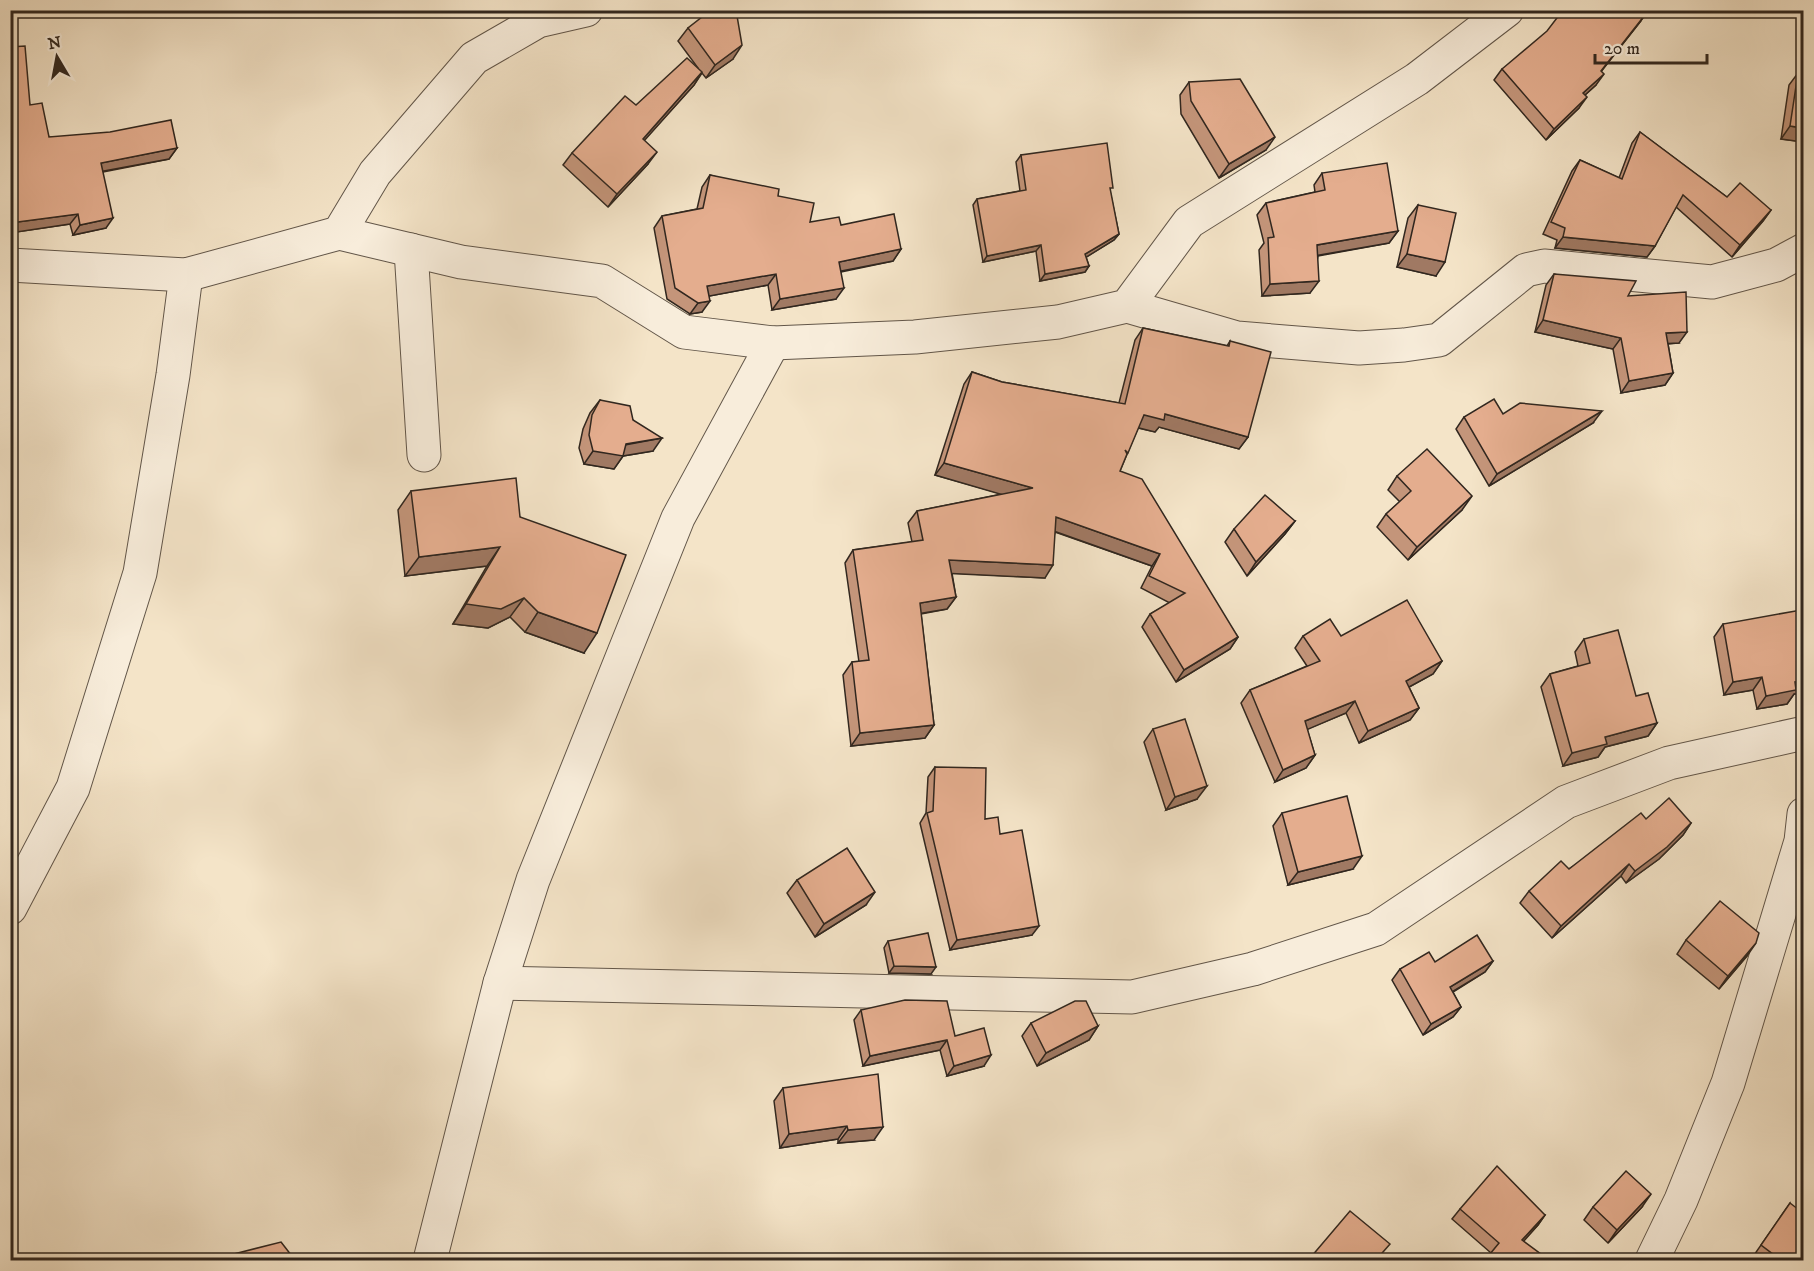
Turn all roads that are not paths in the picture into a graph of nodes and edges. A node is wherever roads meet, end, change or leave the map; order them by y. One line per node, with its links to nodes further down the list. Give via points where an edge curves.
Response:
1 (586, 10): 3 (street, via 538,21 474,58 375,172)
2 (1507, 10): 8 (street, via 1417,79 1189,222)
3 (339, 233): 4 (street); 7 (street)
4 (411, 250): 9 (street, via 461,262 602,281 684,332); 10 (street)
5 (1803, 250): 8 (street, via 1776,265 1712,282 1545,266 1526,270 1439,340 1404,345 1359,348 1237,338)
6 (10, 265): 7 (street)
7 (186, 275): 13 (street, via 140,573 73,788)
8 (1127, 306): 9 (street, via 1058,322 915,337)
9 (773, 343): 14 (street, via 678,518 533,880)
10 (424, 455)
11 (1803, 733): 14 (street, via 1669,763 1566,802 1376,929 1253,969 1132,997)
12 (1803, 814): 16 (street, via 1801,841 1728,1083)
13 (10, 908)
14 (500, 983): 15 (street)
15 (430, 1260)
16 (1653, 1260)

